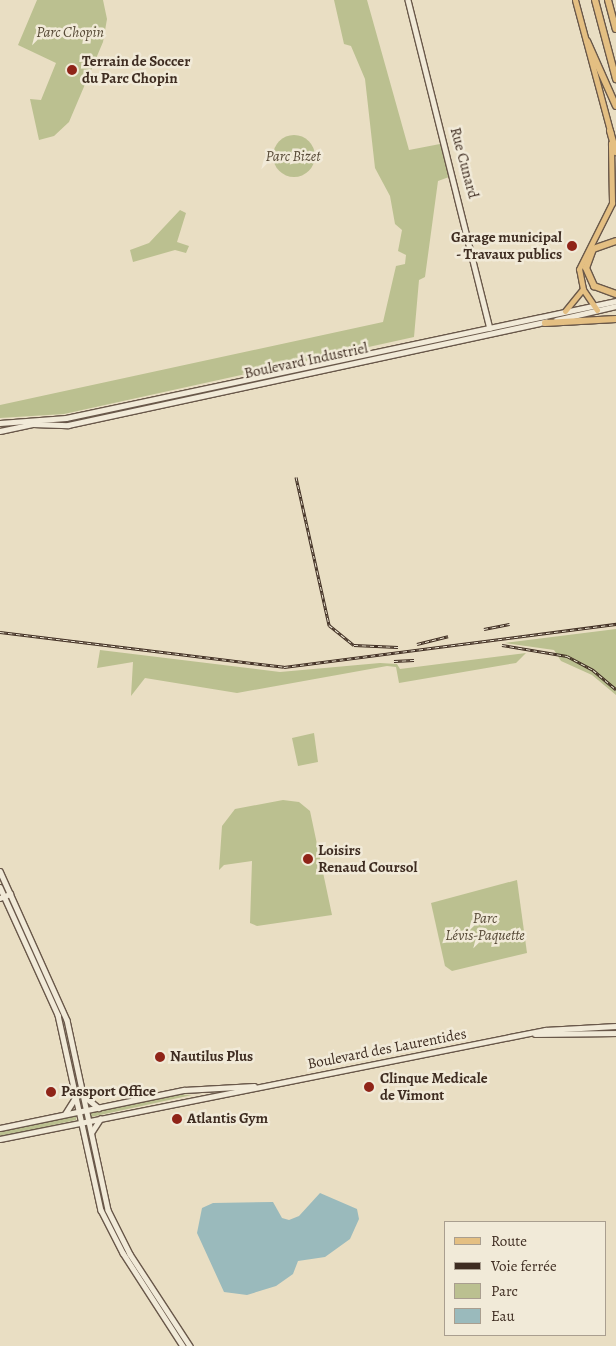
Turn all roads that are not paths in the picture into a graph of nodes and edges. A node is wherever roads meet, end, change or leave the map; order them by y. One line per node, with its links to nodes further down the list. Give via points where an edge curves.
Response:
1 (408, 0): 21 (main road, Rue Cunard)
2 (575, 0): 6 (main road)
3 (595, 0): 7 (highway)
4 (608, 0): 5 (highway)
5 (616, 29)
6 (586, 41): 8 (highway); 9 (main road)
7 (616, 79)
8 (616, 106)
9 (610, 131): 10 (highway); 12 (main road, via 614,195 580,261)
10 (616, 152)
11 (616, 241): 13 (highway, via 593,249 586,268 594,286)
12 (583, 289): 15 (main road); 18 (main road)
13 (616, 294)
14 (616, 300): 15 (main road, Boulevard Industriel)
15 (592, 306): 17 (main road); 18 (main road, Boulevard Industriel)
16 (616, 306): 17 (main road, Boulevard Industriel)
17 (597, 310): 20 (main road, Boulevard Industriel)
18 (565, 311): 21 (main road, Boulevard Industriel)
19 (616, 319): 20 (highway)
20 (545, 323): 22 (main road, Boulevard Industriel)
21 (490, 327): 22 (main road, Rue Cunard); 23 (main road, Boulevard Industriel, via 65,418)
22 (492, 334): 24 (main road, Boulevard Industriel, via 68,425 33,424)
23 (0, 423)
24 (0, 431)
25 (0, 871): 27 (main road)
26 (0, 887): 28 (main road)
27 (10, 894): 28 (main road); 33 (main road, via 61,1004)
28 (2, 895): 34 (main road, via 56,1007)
29 (616, 1026): 31 (main road, Boulevard des Laurentides)
30 (616, 1033): 31 (main road, Boulevard des Laurentides)
31 (523, 1034): 32 (main road, Boulevard des Laurentides)
32 (255, 1086): 35 (main road, Boulevard des Laurentides, via 191,1089); 39 (main road, Boulevard des Laurentides)
33 (82, 1092): 35 (main road); 36 (main road)
34 (76, 1093): 37 (main road); 38 (main road, via 73,1107)
35 (99, 1108): 36 (main road, Boulevard des Laurentides)
36 (85, 1110): 37 (main road, Boulevard des Laurentides); 40 (main road)
37 (79, 1112): 38 (main road, Boulevard des Laurentides); 41 (main road)
38 (64, 1115): 42 (main road, Boulevard des Laurentides)
39 (100, 1119): 40 (main road, Boulevard des Laurentides); 43 (main road)
40 (87, 1122): 41 (main road, Boulevard des Laurentides); 43 (main road)
41 (81, 1123): 44 (main road, Boulevard des Laurentides); 45 (main road, via 89,1171 106,1223)
42 (0, 1128)
43 (90, 1137): 46 (main road, via 98,1182 114,1226)
44 (0, 1140)
45 (183, 1346)
46 (190, 1346)

